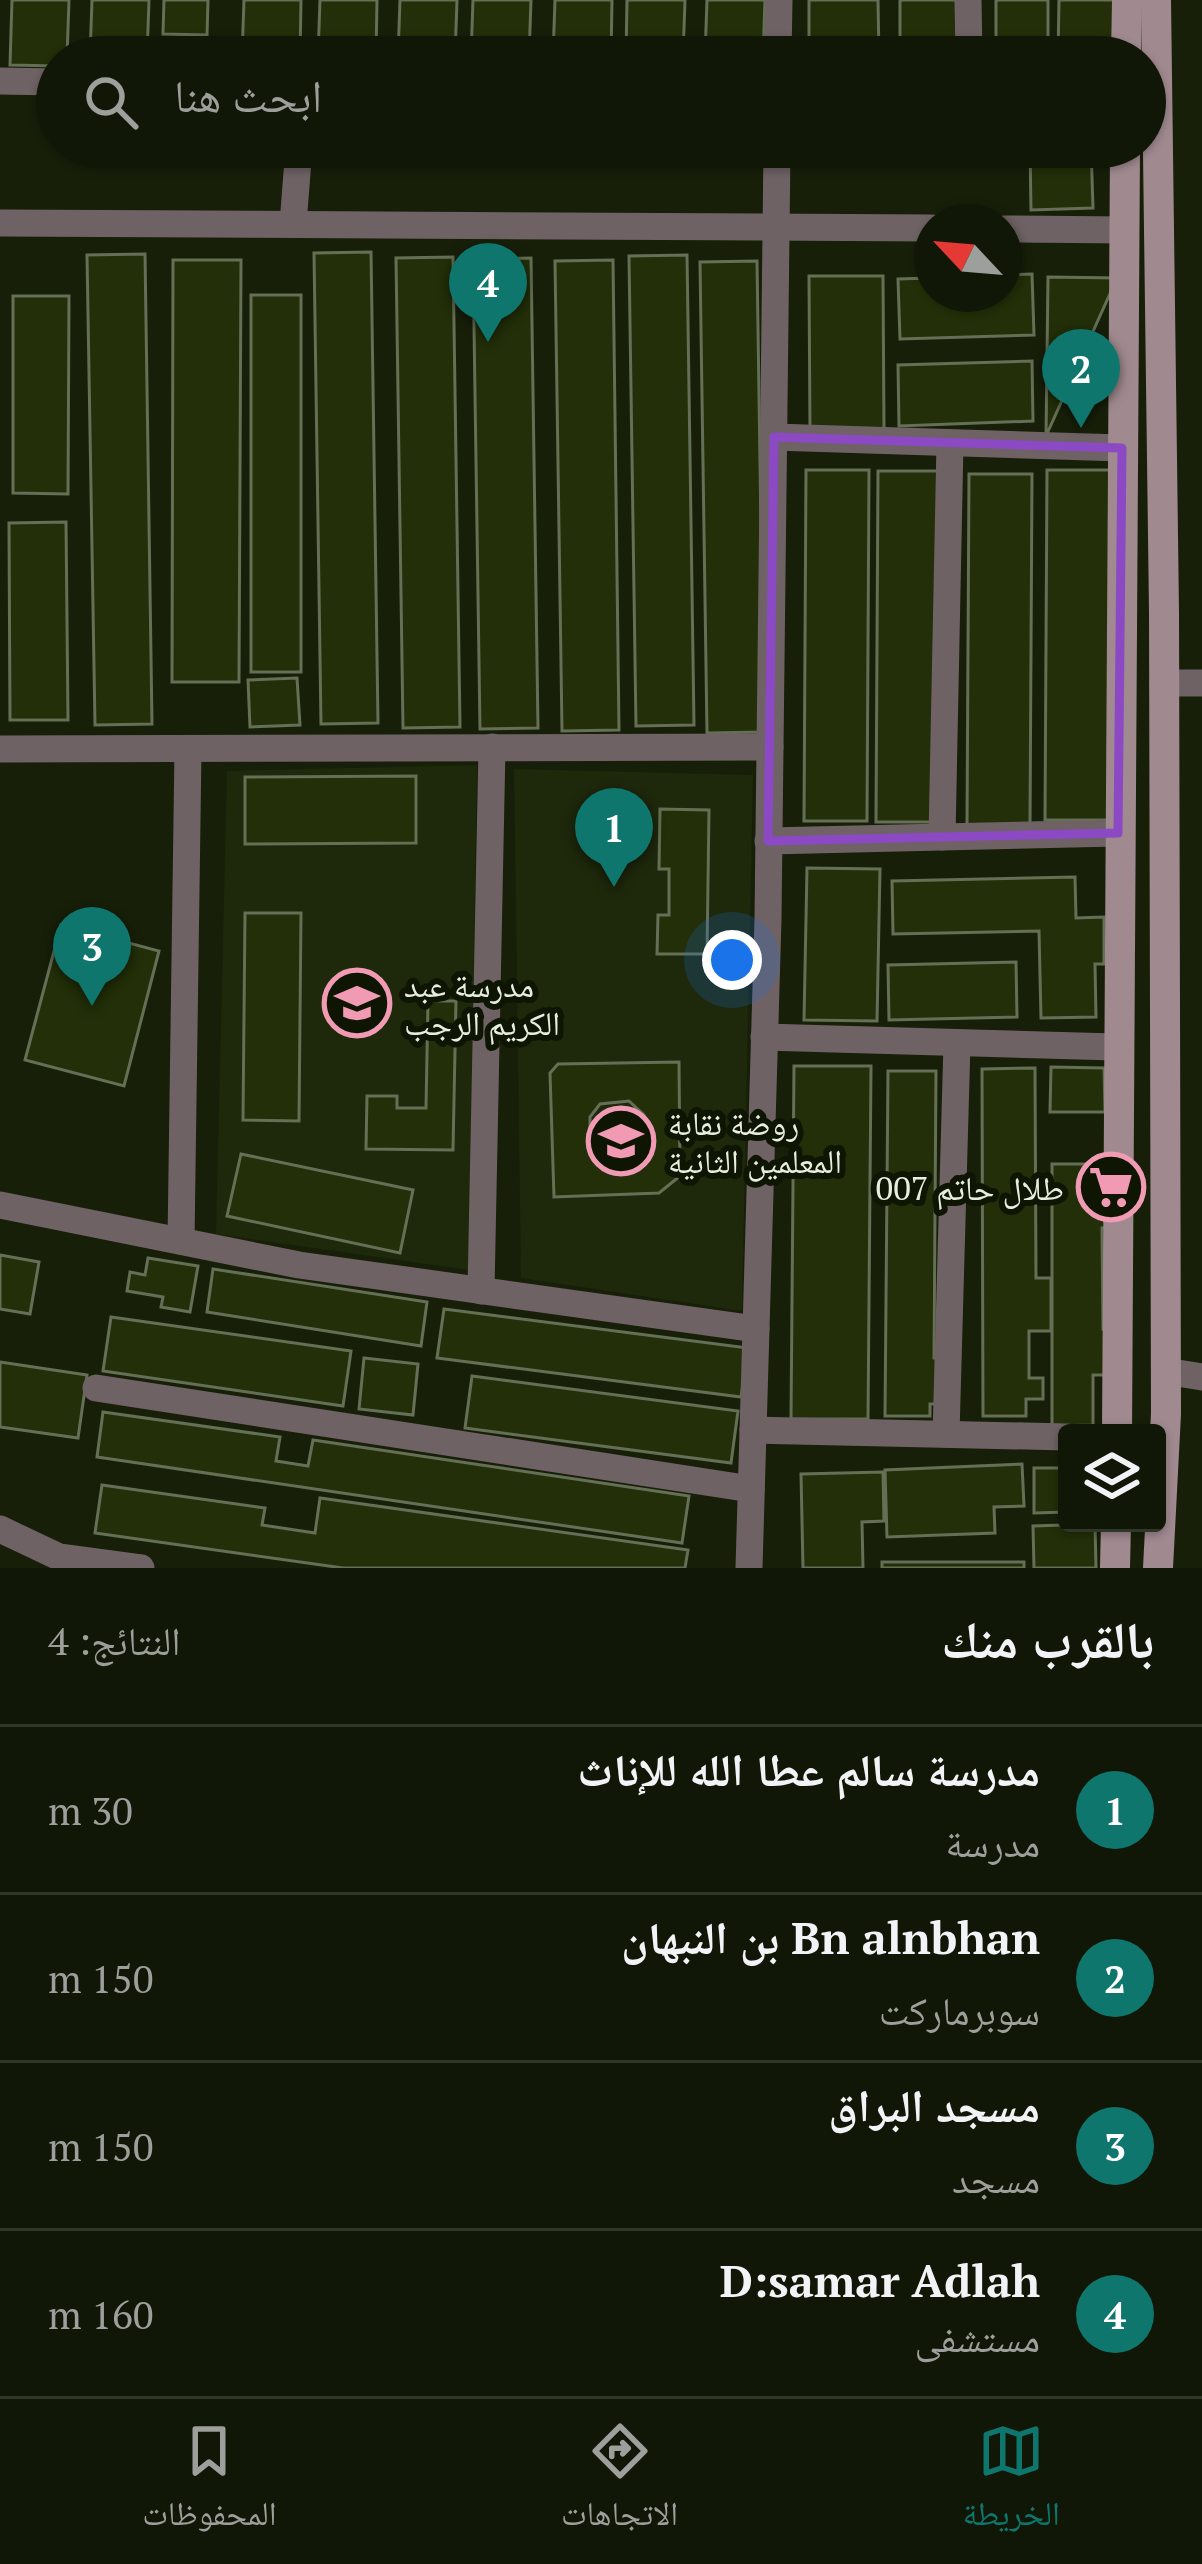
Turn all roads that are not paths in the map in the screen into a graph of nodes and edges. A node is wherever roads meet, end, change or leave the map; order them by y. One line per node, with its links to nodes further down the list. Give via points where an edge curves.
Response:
1 (779, 0): 5 (street)
2 (968, 0): 6 (street)
3 (1126, 0): 7 (main road)
4 (1156, 0): 8 (main road)
5 (778, 36)
6 (969, 36)
7 (1126, 36)
8 (1156, 36)
9 (0, 81): 10 (street)
10 (36, 82)
11 (297, 168): 16 (street)
12 (777, 168): 17 (street)
13 (1125, 168): 20 (main road)
14 (1158, 168): 24 (main road)
15 (0, 224): 16 (street)
16 (293, 224): 17 (street)
17 (776, 226): 18 (street); 21 (street)
18 (914, 228)
19 (1022, 229): 20 (street)
20 (1124, 230): 23 (main road)
21 (773, 437): 22 (street); 26 (street)
22 (950, 442): 23 (street); 31 (street)
23 (1123, 448): 30 (main road)
24 (1163, 683): 25 (street); 40 (main road)
25 (1202, 683)
26 (770, 746): 27 (street); 32 (street)
27 (492, 748): 29 (street); 38 (street)
28 (0, 749): 29 (street)
29 (188, 749): 37 (street)
30 (1118, 833): 31 (street); 35 (main road)
31 (942, 837): 32 (street)
32 (769, 841): 33 (street)
33 (764, 1037): 34 (street); 39 (street)
34 (957, 1043): 35 (street); 45 (street)
35 (1116, 1047): 43 (main road)
36 (0, 1204): 37 (street)
37 (181, 1241): 38 (street)
38 (481, 1291): 39 (street)
39 (756, 1329): 44 (street)
40 (1166, 1371): 41 (street); 54 (main road)
41 (1202, 1377)
42 (96, 1388): 47 (street)
43 (1117, 1424)
44 (753, 1430): 45 (street); 47 (street)
45 (946, 1434): 46 (street)
46 (1058, 1436)
47 (751, 1489): 52 (street)
48 (0, 1529): 50 (street)
49 (1115, 1532): 53 (main road)
50 (59, 1563): 51 (street)
51 (141, 1568)
52 (749, 1568)
53 (1115, 1568)
54 (1157, 1568)

